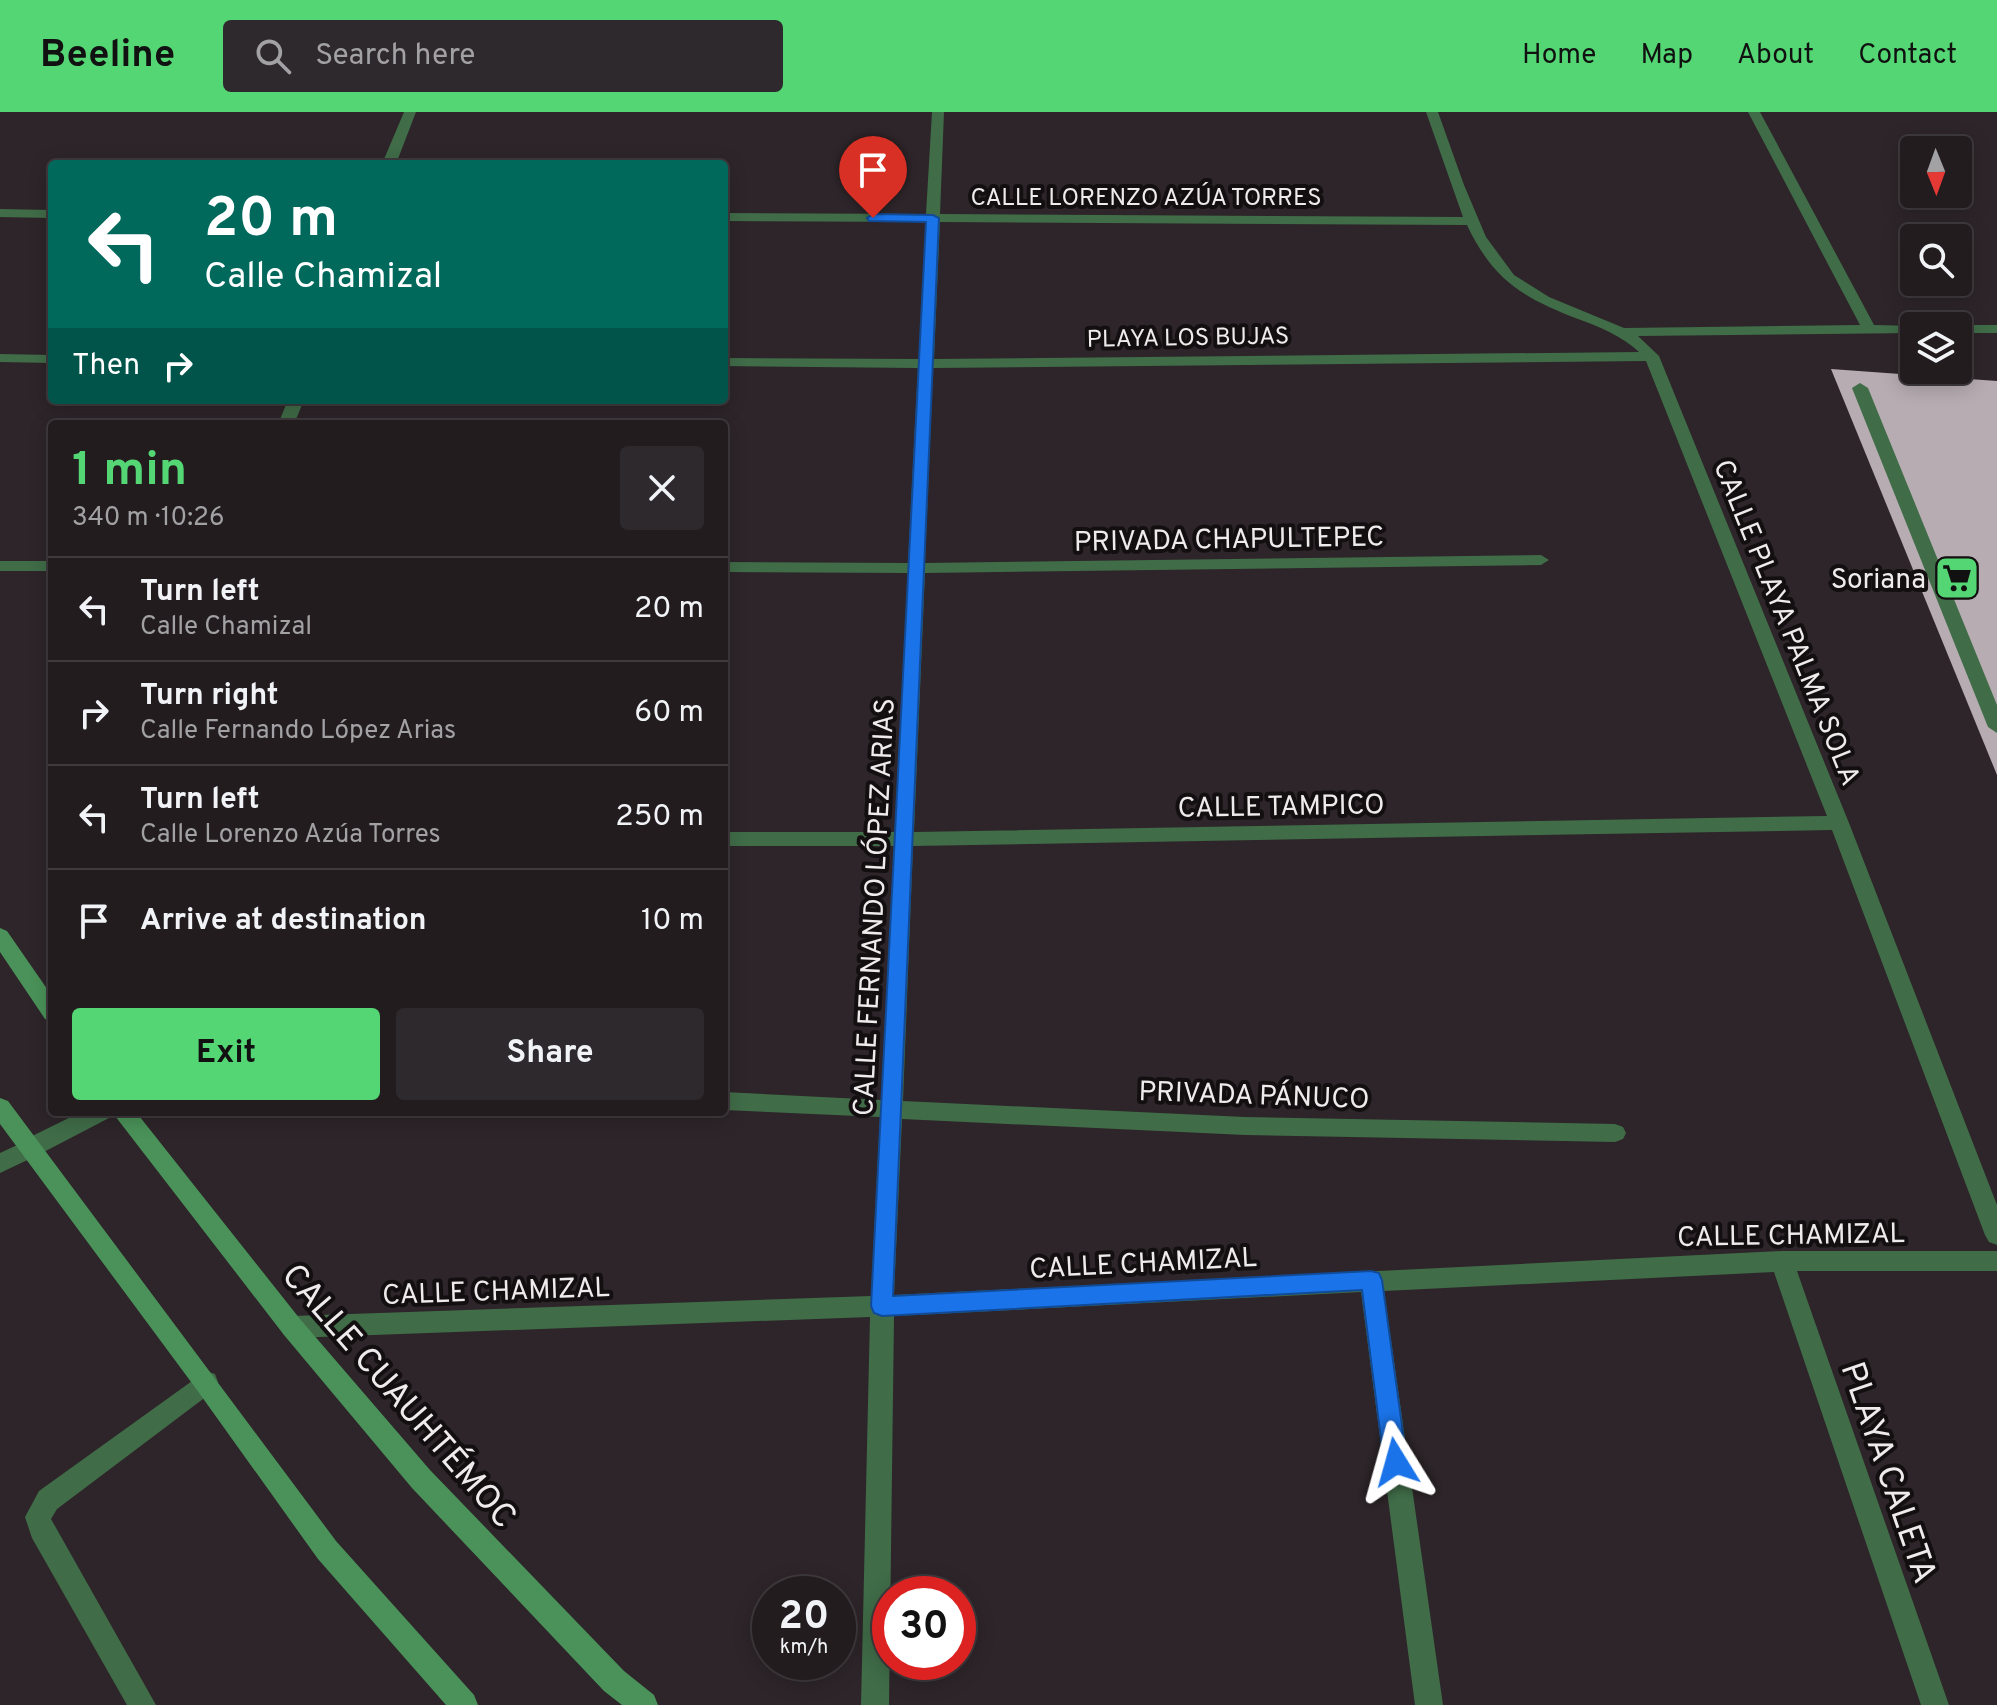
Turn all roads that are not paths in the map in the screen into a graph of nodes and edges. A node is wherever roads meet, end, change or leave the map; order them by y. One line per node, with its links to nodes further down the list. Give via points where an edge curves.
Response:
1 (410, 112): 5 (street)
2 (938, 112): 9 (street, CALLE FERNANDO LÓPEZ ARIAS)
3 (1432, 112): 10 (street, CALLE PLAYA PALMA SOLA)
4 (1754, 112): 11 (street)
5 (391, 160)
6 (0, 213): 7 (street)
7 (48, 214)
8 (728, 217): 9 (street, CALLE LORENZO AZÚA TORRES)
9 (933, 218): 10 (street, CALLE LORENZO AZÚA TORRES); 20 (street, CALLE FERNANDO LÓPEZ ARIAS)
10 (1472, 221): 15 (street, CALLE PLAYA PALMA SOLA, via 1504,274 1526,292)
11 (1869, 329): 12 (street); 15 (street)
12 (1900, 329)
13 (1972, 329): 14 (street)
14 (1997, 329)
15 (1625, 332): 16 (street, CALLE PLAYA PALMA SOLA)
16 (1652, 356): 20 (street, PLAYA LOS BUJAS); 28 (street, CALLE PLAYA PALMA SOLA)
17 (0, 358): 18 (street)
18 (48, 359)
19 (728, 362): 20 (street, PLAYA LOS BUJAS)
20 (926, 364): 26 (street, CALLE FERNANDO LÓPEZ ARIAS)
21 (1860, 388): 27 (street)
22 (1541, 560): 26 (street, PRIVADA CHAPULTEPEC)
23 (0, 566): 24 (street)
24 (48, 566)
25 (728, 567): 26 (street, PRIVADA CHAPULTEPEC)
26 (917, 568): 30 (street, CALLE FERNANDO LÓPEZ ARIAS)
27 (1997, 727)
28 (1839, 823): 30 (street, CALLE TAMPICO); 41 (street, CALLE PLAYA PALMA SOLA)
29 (728, 839): 30 (street, CALLE TAMPICO)
30 (906, 839): 35 (street, CALLE FERNANDO LÓPEZ ARIAS)
31 (0, 936): 32 (main road)
32 (48, 1005)
33 (728, 1101): 35 (street, PRIVADA PÁNUCO)
34 (0, 1107): 39 (main road)
35 (891, 1107): 38 (street, PRIVADA PÁNUCO, via 1245,1126); 45 (street, CALLE FERNANDO LÓPEZ ARIAS)
36 (93, 1116): 39 (street)
37 (126, 1116): 46 (main road, CALLE CUAUHTÉMOC)
38 (1615, 1133)
39 (30, 1148): 40 (street); 47 (main road)
40 (0, 1164)
41 (1997, 1235)
42 (1782, 1261): 43 (street, CALLE CHAMIZAL); 44 (street, CALLE CHAMIZAL); 53 (street, PLAYA CALETA)
43 (1997, 1261)
44 (1371, 1280): 45 (street, CALLE CHAMIZAL); 52 (street)
45 (882, 1306): 46 (street, CALLE CHAMIZAL); 51 (street, CALLE FERNANDO LÓPEZ ARIAS)
46 (292, 1327): 50 (main road, CALLE CUAUHTÉMOC, via 421,1479 614,1681)
47 (206, 1382): 48 (street, via 48,1500 38,1517); 49 (main road, via 327,1550)
48 (142, 1705)
49 (464, 1705)
50 (644, 1705)
51 (875, 1705)
52 (1429, 1705)
53 (1935, 1705)

